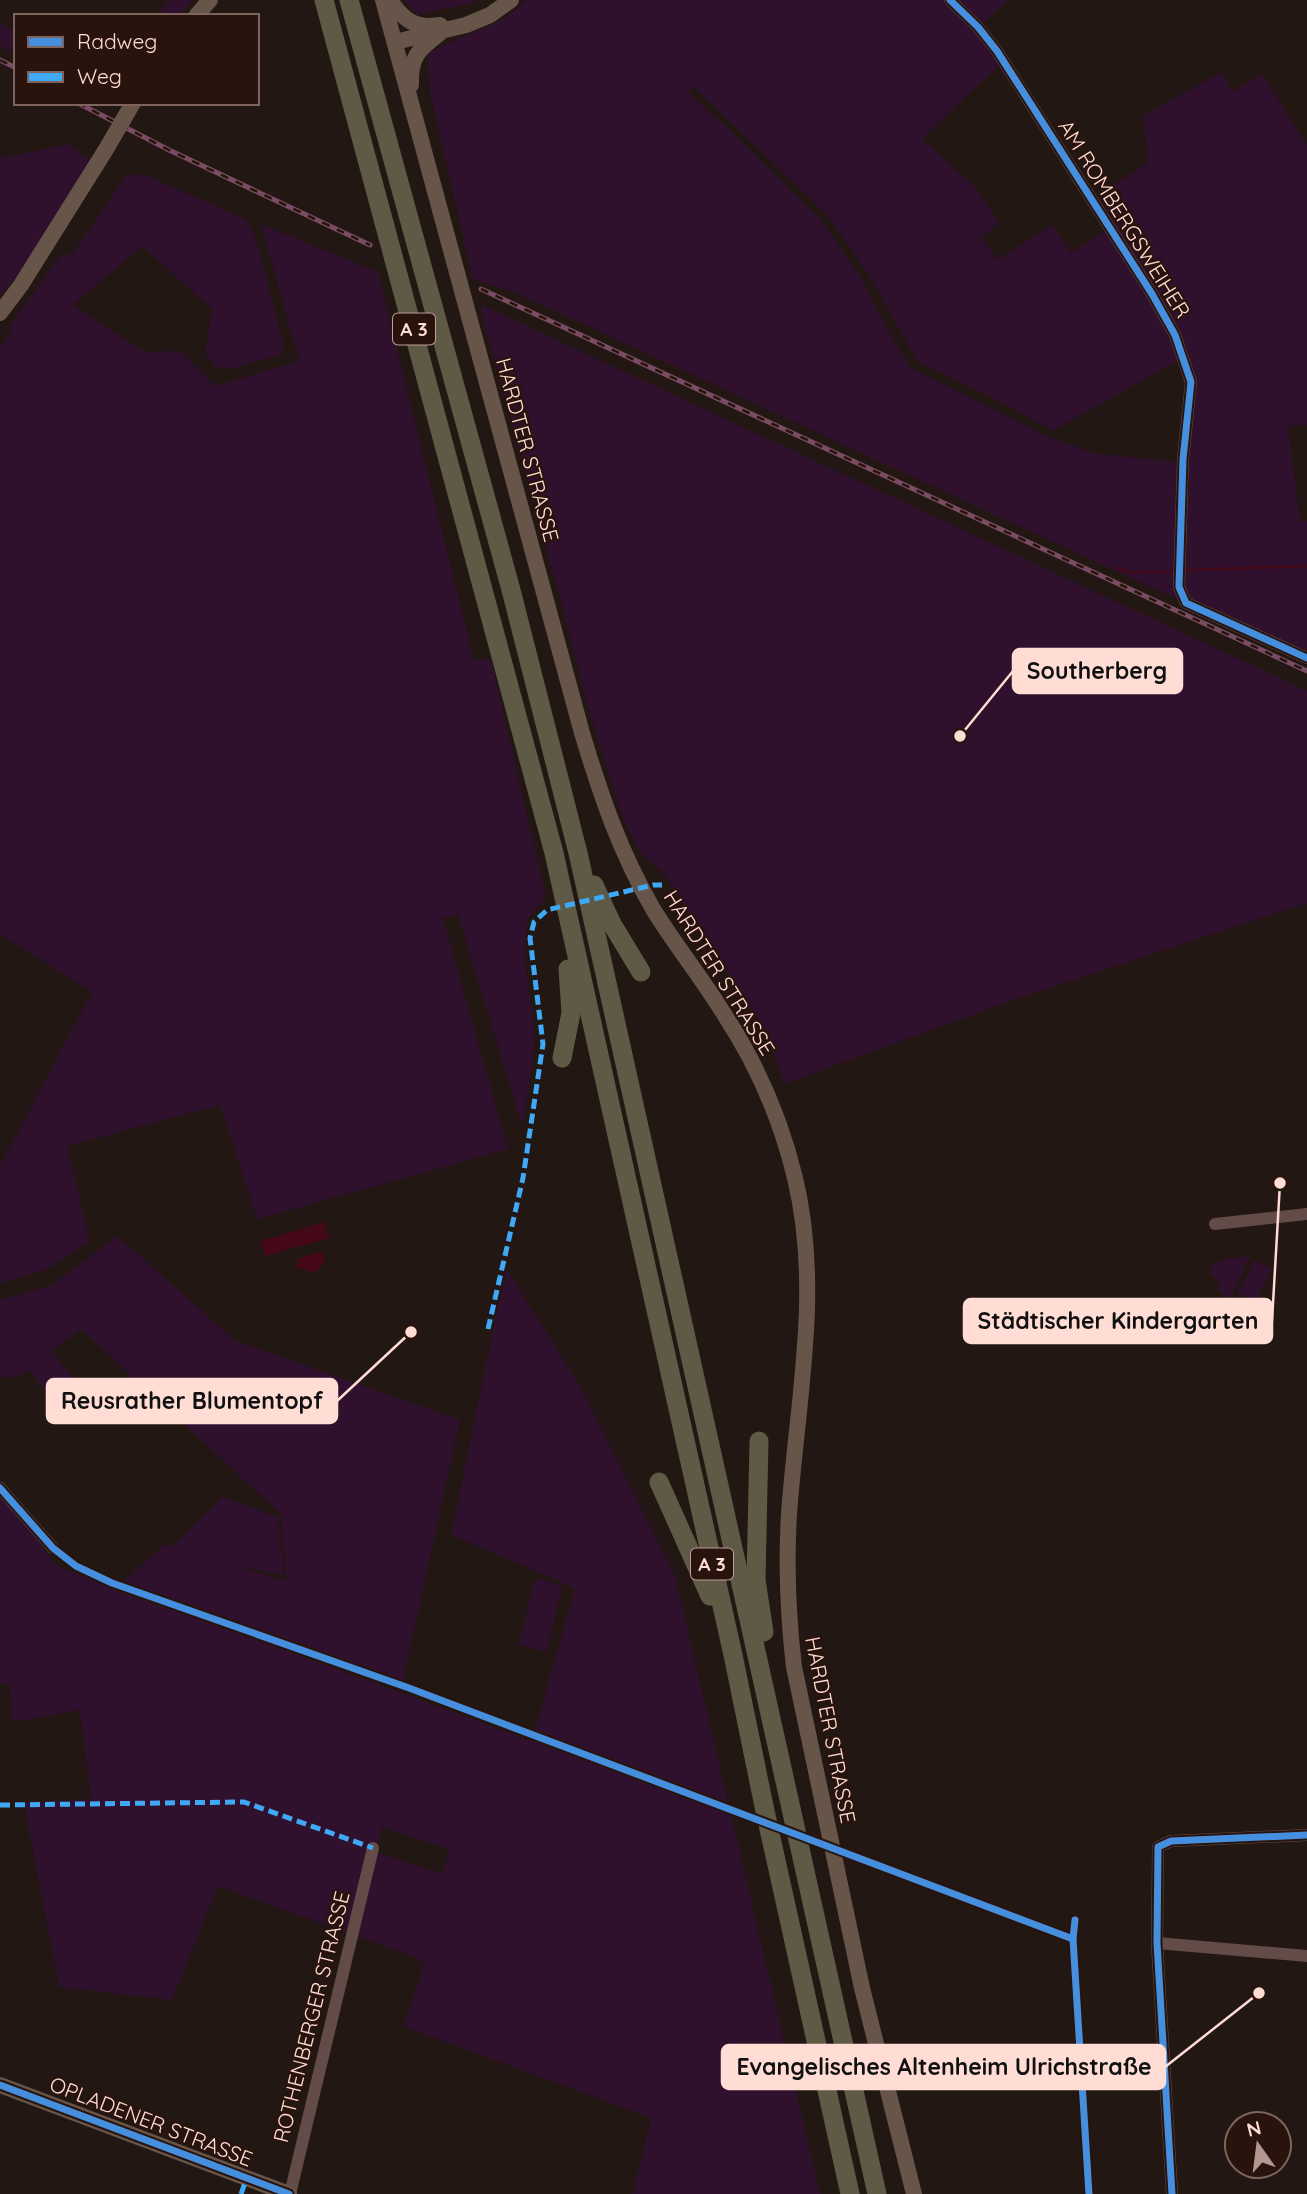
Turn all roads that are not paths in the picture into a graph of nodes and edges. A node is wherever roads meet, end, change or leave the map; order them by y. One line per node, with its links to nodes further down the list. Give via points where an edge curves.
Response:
1 (210, 0): 8 (main road)
2 (324, 0): 17 (highway, A 3, via 505,666)
3 (349, 0): 16 (highway, A 3)
4 (383, 0): 11 (main road, HARDTER STRASSE)
5 (390, 0): 9 (main road, via 409,22 432,26)
6 (511, 0): 9 (main road)
7 (950, 0): 15 (street, AM ROMBERGSWEIHER, via 1003,60 1175,335 1191,382 1179,587 1185,603)
8 (198, 14)
9 (490, 15): 10 (main road)
10 (441, 32): 11 (main road); 13 (main road, via 415,56)
11 (395, 42): 13 (main road, HARDTER STRASSE)
12 (132, 105): 14 (main road, bridge)
13 (412, 106): 36 (main road, HARDTER STRASSE, via 604,805 619,845 654,910 746,1050 767,1092 796,1180 808,1292 789,1515 788,1600 794,1667 862,1988)
14 (0, 313)
15 (1307, 658)
16 (578, 852): 18 (highway); 27 (highway, A 3)
17 (571, 934): 19 (highway, via 566,957 571,1013); 26 (highway, A 3)
18 (641, 972)
19 (562, 1058)
20 (1307, 1214): 21 (street)
21 (1215, 1224)
22 (759, 1441): 27 (highway, via 756,1580 769,1657)
23 (659, 1482): 26 (highway)
24 (0, 1488): 25 (street)
25 (53, 1548)
26 (733, 1656): 34 (highway, A 3)
27 (763, 1684): 35 (highway, A 3)
28 (1307, 1835): 30 (street, via 1171,1841 1158,1847)
29 (373, 1849): 33 (street, ROTHENBERGER STRASSE)
30 (1157, 1943): 31 (street); 37 (street)
31 (1307, 1956)
32 (0, 2085): 33 (main road, OPLADENER STRASSE)
33 (289, 2194)
34 (850, 2194)
35 (877, 2194)
36 (914, 2194)
37 (1172, 2194)

